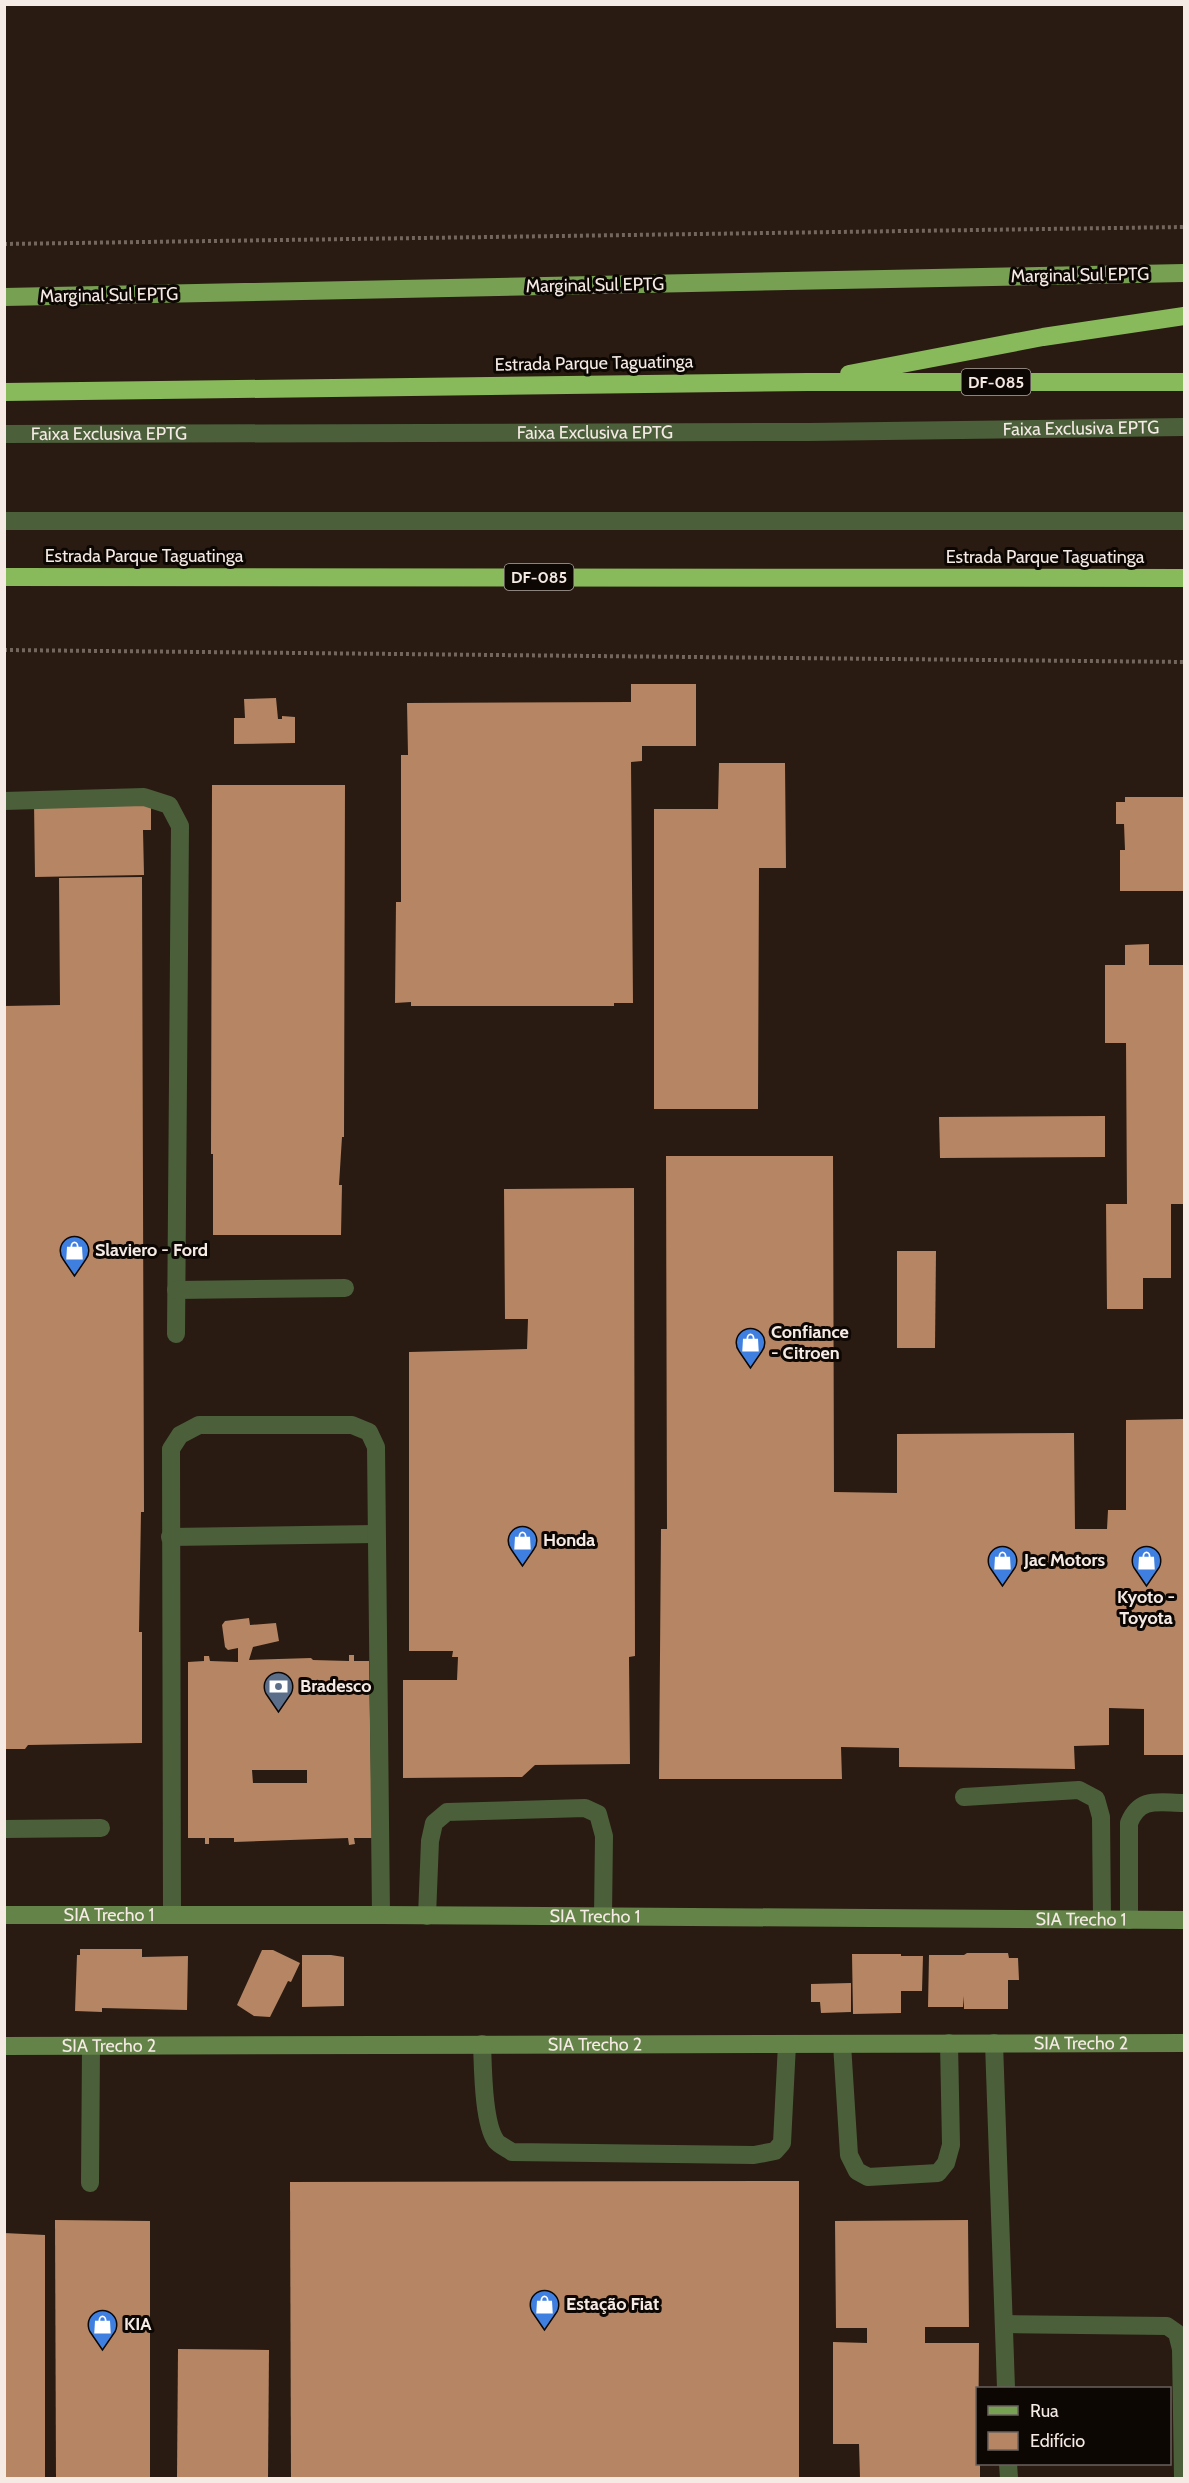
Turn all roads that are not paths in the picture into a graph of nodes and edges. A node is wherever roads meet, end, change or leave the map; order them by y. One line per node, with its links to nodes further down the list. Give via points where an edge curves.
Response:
1 (1185, 273): 2 (main road, Marginal Sul EPTG)
2 (4, 297)
3 (1185, 316): 4 (highway, via 1043,337)
4 (808, 382): 5 (highway, Estrada Parque Taguatinga / DF-085); 6 (highway, Estrada Parque Taguatinga / DF-085)
5 (1185, 382)
6 (4, 392)
7 (1185, 427): 8 (lane, Faixa Exclusiva EPTG)
8 (4, 434)
9 (4, 520): 10 (lane)
10 (1185, 521)
11 (4, 577): 12 (highway, Estrada Parque Taguatinga / DF-085)
12 (1185, 578)
13 (4, 801): 15 (lane, via 144,797 169,805 180,826)
14 (345, 1287): 15 (lane)
15 (176, 1290): 16 (lane)
16 (176, 1334)
17 (376, 1534): 18 (lane); 18 (lane, via 376,1447 369,1432 352,1425 199,1425 180,1435 171,1449); 25 (lane)
18 (170, 1538): 24 (lane)
19 (964, 1797): 28 (lane, via 1079,1790 1096,1799 1101,1817)
20 (1185, 1803): 29 (lane, via 1145,1802 1134,1811 1129,1823)
21 (101, 1828): 22 (lane)
22 (4, 1829)
23 (4, 1915): 24 (main road, SIA Trecho 1)
24 (172, 1915): 25 (main road, SIA Trecho 1)
25 (381, 1915): 26 (main road, SIA Trecho 1)
26 (427, 1916): 27 (main road, SIA Trecho 1); 27 (lane, via 430,1841 434,1823 447,1812 585,1808 598,1814 604,1836)
27 (603, 1916): 28 (main road, SIA Trecho 1)
28 (1102, 1919): 29 (main road, SIA Trecho 1)
29 (1129, 1920): 30 (main road, SIA Trecho 1)
30 (1185, 1920)
31 (949, 2043): 32 (main road, SIA Trecho 2); 36 (main road, SIA Trecho 2); 36 (lane, via 951,2145 946,2163 938,2173 868,2177 857,2171 849,2155)
32 (994, 2043): 33 (main road, SIA Trecho 2); 40 (lane)
33 (1185, 2043)
34 (482, 2044): 35 (main road, SIA Trecho 2); 35 (lane, via 484,2096 491,2125 496,2141 512,2152 753,2155 775,2151 782,2142); 38 (main road, SIA Trecho 2)
35 (787, 2044): 36 (main road, SIA Trecho 2)
36 (842, 2044)
37 (4, 2046): 38 (main road, SIA Trecho 2)
38 (91, 2046): 39 (lane)
39 (90, 2183)
40 (1005, 2324): 41 (lane); 42 (lane, via 1167,2326 1177,2333 1181,2349)
41 (1006, 2387)
42 (1183, 2478)

